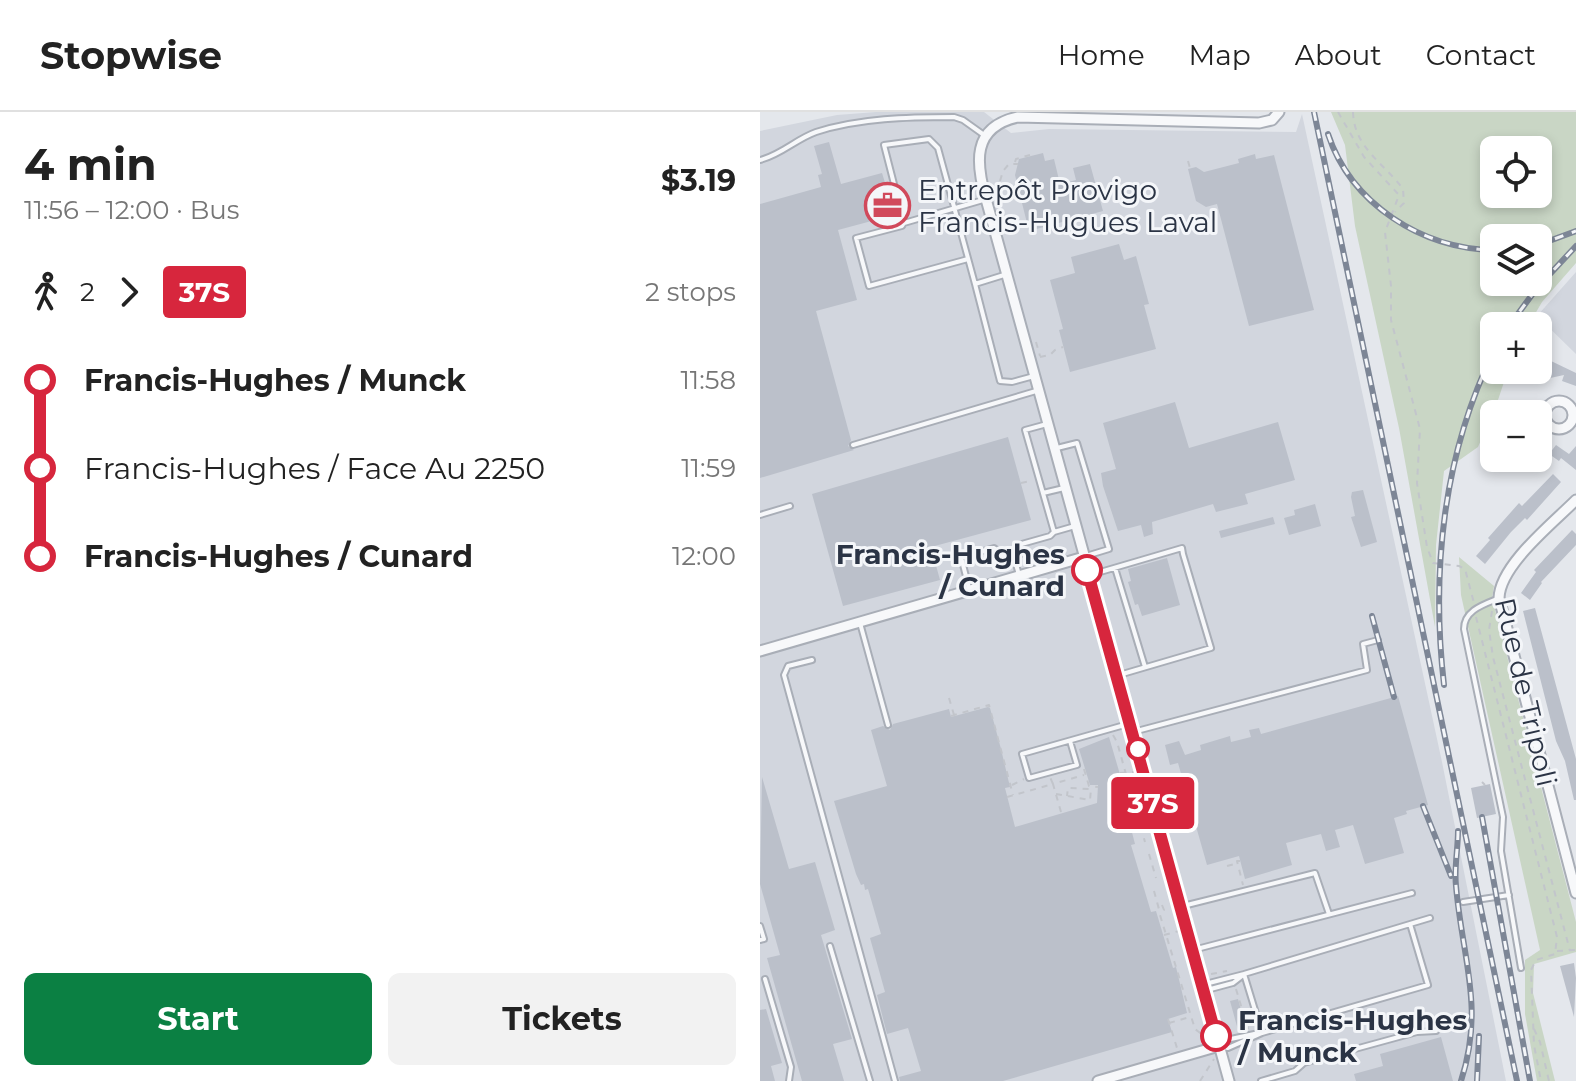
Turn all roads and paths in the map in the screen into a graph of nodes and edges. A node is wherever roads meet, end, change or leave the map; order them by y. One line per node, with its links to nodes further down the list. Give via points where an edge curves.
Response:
1 (1279, 112): 4 (street, via 1263,123 1022,116 1000,123)
2 (1338, 112): 12 (path, via 1368,163 1399,192)
3 (1353, 112): 12 (path, via 1362,144 1403,189 1404,203)
4 (986, 136): 6 (lane, via 954,117 876,120 814,133); 10 (street, via 978,163)
5 (1030, 155): 9 (path, via 1006,167)
6 (760, 160)
7 (1188, 161): 8 (path)
8 (1190, 168)
9 (1000, 181)
10 (986, 199): 11 (lane); 15 (street)
11 (954, 208): 13 (lane); 13 (lane, via 938,148 929,139 884,145); 14 (lane)
12 (1393, 212): 40 (path, via 1385,236 1391,320 1420,429 1417,479 1427,547 1433,563 1465,569)
13 (904, 223): 14 (lane, via 856,238 869,286)
14 (968, 259): 16 (lane)
15 (1006, 274): 16 (lane); 19 (street)
16 (975, 284): 19 (lane, via 1000,381)
17 (1036, 342): 18 (path, via 1039,357)
18 (1063, 347)
19 (1034, 376): 20 (street)
20 (1038, 390): 21 (street); 22 (lane)
21 (1047, 424): 23 (street); 27 (lane, via 1025,430)
22 (853, 445)
23 (1054, 449): 26 (street); 34 (lane, via 1077,443 1109,549)
24 (1034, 480): 25 (path)
25 (1021, 483)
26 (1065, 487): 27 (lane); 31 (street)
27 (1043, 493): 32 (lane)
28 (1576, 500): 39 (street, Rue de Tripoli, via 1512,566 1501,585)
29 (790, 506): 30 (lane)
30 (760, 515)
31 (1075, 526): 32 (lane); 34 (street)
32 (1054, 532): 33 (lane, via 1018,545 1020,555)
33 (1014, 557): 36 (lane); 38 (lane, via 1008,559 994,548 961,557)
34 (1084, 557): 36 (street); 37 (street)
35 (1115, 568): 37 (lane); 46 (lane); 46 (lane, via 1182,548 1211,648)
36 (1019, 576): 38 (street)
37 (1089, 576): 47 (street)
38 (970, 590): 42 (street)
39 (1500, 601): 83 (street, Rue de Tripoli); 84 (lane, via 1468,614 1464,626 1503,817 1501,851); 100 (path, via 1490,617 1493,657)
40 (1475, 607)
41 (1476, 614): 99 (path, via 1539,857)
42 (860, 622): 44 (street); 51 (lane)
43 (1378, 640): 52 (lane, via 1363,644 1367,670)
44 (760, 651)
45 (812, 660): 119 (lane, via 788,666 784,674)
46 (1145, 667): 47 (lane)
47 (1117, 676): 52 (street)
48 (949, 698): 50 (path, via 952,716)
49 (968, 703): 50 (path)
50 (971, 710): 54 (path, via 991,704)
51 (888, 725)
52 (1132, 728): 56 (lane); 87 (street)
53 (1002, 734): 54 (path)
54 (997, 735): 66 (path)
55 (1106, 737): 60 (path, via 1113,735 1117,742)
56 (1070, 741): 56 (lane, via 1022,754 1029,778 1077,765)
57 (1082, 763): 61 (path)
58 (1136, 772): 60 (path)
59 (1120, 773): 60 (path)
60 (1125, 773): 76 (path)
61 (1085, 775): 63 (path); 68 (path)
62 (1025, 779): 66 (path)
63 (1070, 779): 65 (path); 70 (path)
64 (1482, 782): 67 (path)
65 (1053, 784): 71 (path); 72 (path)
66 (1011, 785): 72 (path)
67 (1485, 785)
68 (1089, 787): 69 (path); 70 (path); 73 (path, via 1090,800)
69 (1098, 787)
70 (1073, 788): 73 (path)
71 (1056, 794): 73 (path); 75 (path)
72 (1013, 795): 74 (path)
73 (1067, 796)
74 (1007, 797)
75 (1061, 812)
76 (1145, 842)
77 (1149, 854): 79 (path)
78 (1227, 866): 80 (path, via 1239,862)
79 (1156, 878)
80 (1243, 886)
81 (1154, 891): 89 (path)
82 (1412, 893): 88 (lane)
83 (1576, 893)
84 (1509, 895): 85 (lane); 101 (lane)
85 (1463, 902)
86 (1162, 905): 89 (path)
87 (1181, 907): 88 (lane, via 1315,873); 97 (street)
88 (1329, 914): 97 (lane)
89 (1160, 915): 94 (path)
90 (1430, 918): 91 (lane)
91 (1410, 924): 104 (lane); 112 (lane, via 1428,985)
92 (760, 926): 95 (lane)
93 (1180, 931): 94 (path)
94 (1165, 934): 108 (path)
95 (760, 940)
96 (830, 946): 118 (lane)
97 (1193, 950): 107 (street)
98 (1576, 950): 100 (path)
99 (1556, 951): 100 (path); 109 (path, via 1532,966)
100 (1570, 951)
101 (1521, 968)
102 (1232, 973): 103 (path)
103 (1208, 974)
104 (1244, 974): 107 (lane, via 1233,983); 112 (lane)
105 (765, 979): 117 (lane, via 791,1067)
106 (1235, 986): 110 (path)
107 (1203, 988): 114 (street)
108 (1191, 1017): 113 (path, via 1195,1029); 115 (path, via 1168,1021)
109 (1533, 1026): 124 (path); 125 (path)
110 (1248, 1030)
111 (1436, 1031): 123 (lane, via 1304,1063)
112 (1262, 1033): 114 (lane, via 1228,1048)
113 (1209, 1038)
114 (1219, 1046): 120 (street); 122 (street)
115 (1177, 1049)
116 (1214, 1059): 121 (path)
117 (789, 1081)
118 (870, 1081)
119 (895, 1081)
120 (1098, 1081)
121 (1200, 1081)
122 (1229, 1081)
123 (1261, 1081)
124 (1541, 1081)
125 (1549, 1081)

